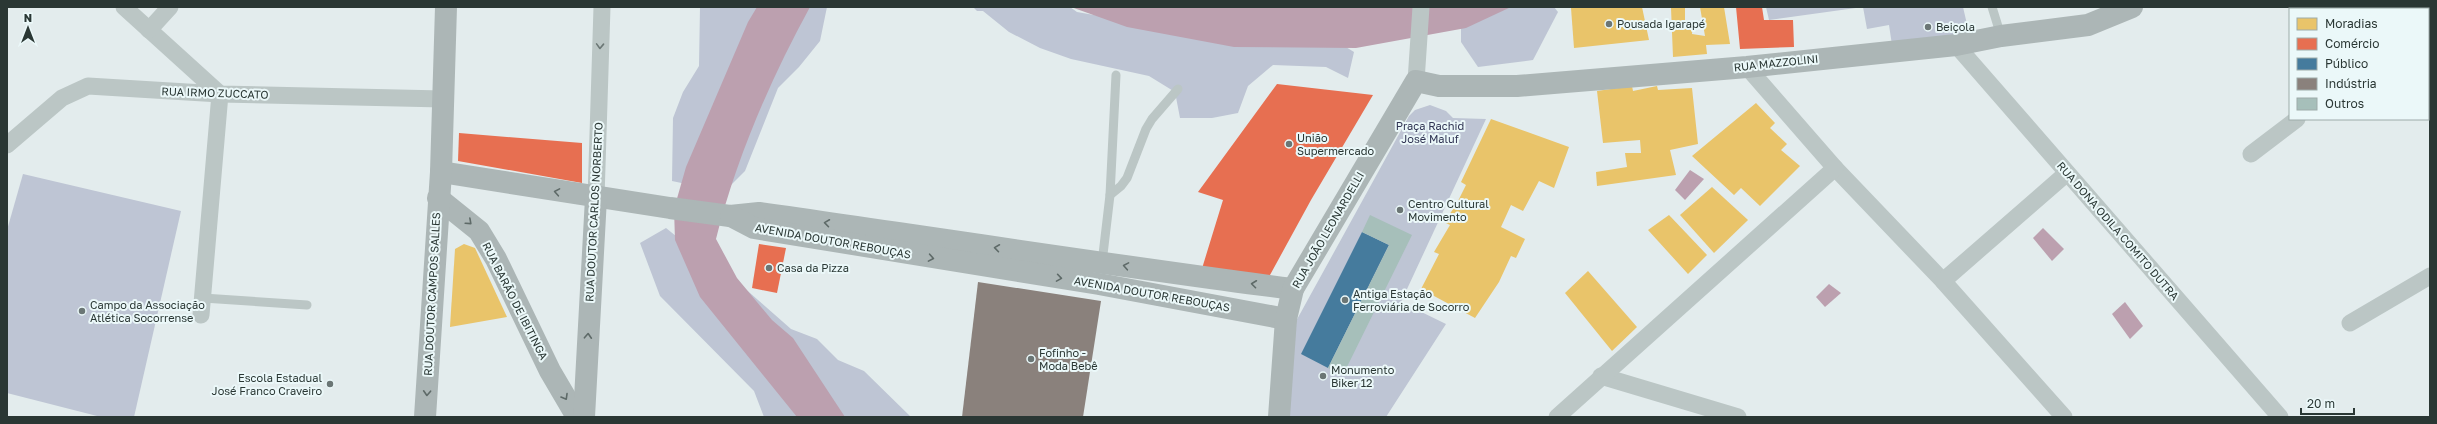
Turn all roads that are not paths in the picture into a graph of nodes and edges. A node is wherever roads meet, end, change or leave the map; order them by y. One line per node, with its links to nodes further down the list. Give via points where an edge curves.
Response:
1 (124, 7): 8 (street)
2 (170, 7): 8 (street)
3 (446, 7): 16 (street)
4 (602, 7): 25 (street, RUA DOUTOR CARLOS NORBERTO, one-way to 25)
5 (1421, 7): 13 (street)
6 (1992, 7): 9 (lane)
7 (2132, 7): 9 (street, RUA MAZZOLINI, via 2088,25)
8 (149, 30): 15 (street)
9 (2001, 36): 10 (street, RUA MAZZOLINI)
10 (1956, 45): 11 (street, RUA MAZZOLINI); 22 (street, RUA DONA ODILA COMITO DUTRA)
11 (1748, 67): 13 (street, RUA MAZZOLINI, via 1518,86 1439,86); 20 (street)
12 (1116, 75): 23 (lane)
13 (1416, 82): 32 (street, RUA JOÃO LEONARDELLI)
14 (1178, 89): 23 (lane, via 1146,129 1128,178)
15 (220, 94): 16 (street, RUA IRMO ZUCCATO); 18 (street, RUA IRMO ZUCCATO, via 88,86 62,98); 33 (street)
16 (443, 99): 21 (street, RUA DOUTOR CAMPOS SALLES)
17 (2296, 120): 19 (street)
18 (7, 145)
19 (2251, 154)
20 (1835, 168): 30 (street); 41 (street)
21 (441, 172): 24 (street, RUA DOUTOR CAMPOS SALLES); 25 (street, one-way to 21)
22 (2067, 174): 30 (street); 49 (street, RUA DONA ODILA COMITO DUTRA)
23 (1110, 195): 27 (lane)
24 (438, 198): 40 (street, RUA BARÃO DE IBITINGA, one-way to 40, via 479,231 496,259); 42 (street, RUA DOUTOR CAMPOS SALLES, one-way to 42)
25 (596, 198): 26 (street, AVENIDA DOUTOR REBOUÇAS, via 726,215 754,228 850,235); 39 (street, RUA DOUTOR CARLOS NORBERTO, one-way to 25)
26 (972, 254): 27 (street, AVENIDA DOUTOR REBOUÇAS, one-way to 26); 31 (street, AVENIDA DOUTOR REBOUÇAS, one-way to 31)
27 (1102, 261): 28 (street, AVENIDA DOUTOR REBOUÇAS, one-way to 27); 31 (lane)
28 (1180, 275): 32 (street, AVENIDA DOUTOR REBOUÇAS, one-way to 28); 34 (street)
29 (2430, 276): 38 (street)
30 (1943, 281): 48 (street)
31 (1099, 284): 34 (street, AVENIDA DOUTOR REBOUÇAS)
32 (1293, 290): 37 (street, RUA JOÃO LEONARDELLI)
33 (203, 298): 35 (lane); 36 (street)
34 (1177, 298): 37 (street, AVENIDA DOUTOR REBOUÇAS)
35 (307, 305)
36 (201, 315)
37 (1286, 319): 45 (street, RUA JOÃO LEONARDELLI)
38 (2350, 323)
39 (587, 365): 40 (street, via 571,374); 44 (street, RUA DOUTOR CARLOS NORBERTO)
40 (550, 371): 43 (street, RUA BARÃO DE IBITINGA, one-way to 43)
41 (1601, 376): 46 (street); 47 (street)
42 (425, 417)
43 (577, 417)
44 (584, 417)
45 (1279, 417)
46 (1557, 417)
47 (1738, 417)
48 (2064, 417)
49 (2280, 417)

